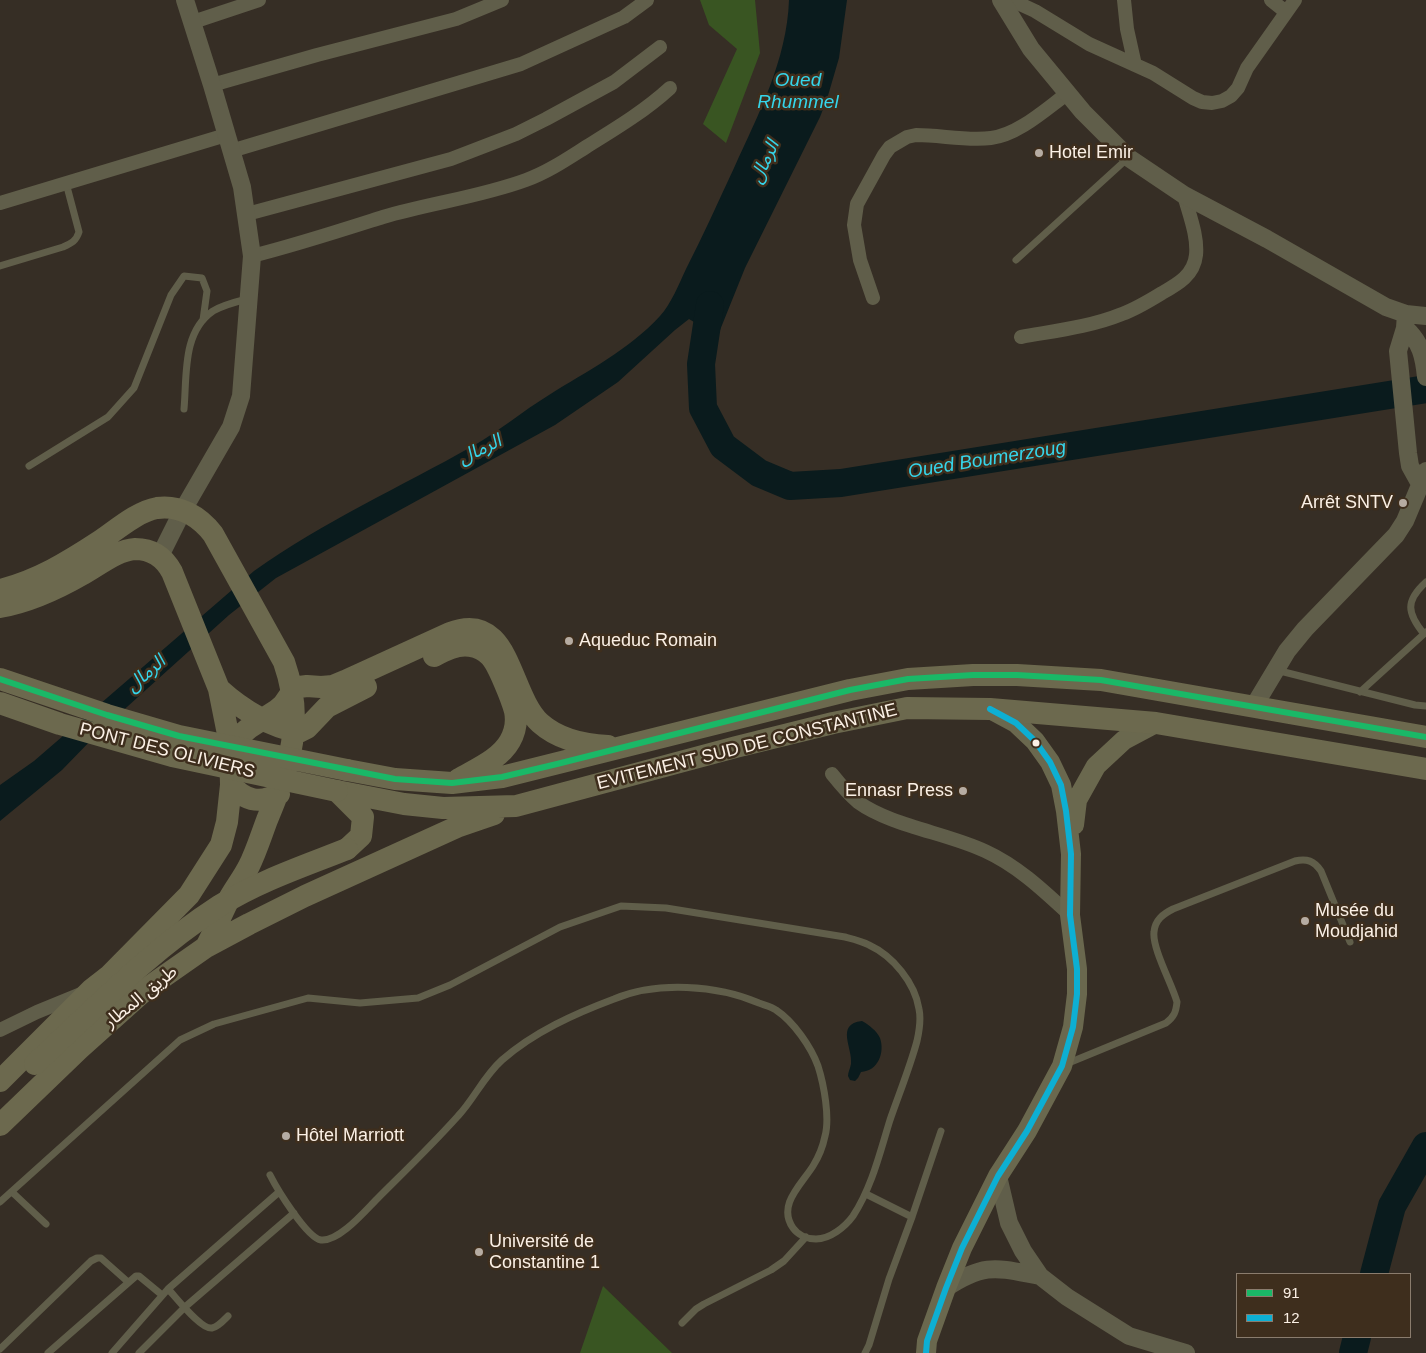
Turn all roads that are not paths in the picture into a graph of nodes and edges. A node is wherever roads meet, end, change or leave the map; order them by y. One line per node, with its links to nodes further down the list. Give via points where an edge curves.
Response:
1 (185, 0): 11 (street)
2 (259, 0): 11 (street)
3 (502, 0): 14 (street, via 456,19)
4 (647, 0): 17 (street, via 624,16 521,64)
5 (1001, 0): 16 (street, via 1031,49)
6 (1011, 0): 13 (street, via 1089,44)
7 (1124, 0): 13 (street)
8 (1271, 0): 10 (street)
9 (1296, 0): 10 (street)
10 (1286, 12): 13 (street, via 1247,68 1238,88 1222,101 1202,102)
11 (193, 22): 14 (street)
12 (660, 47): 22 (street, via 614,82 516,134 451,159)
13 (1135, 65)
14 (212, 85): 17 (street)
15 (670, 88): 23 (street, via 629,119 542,174)
16 (1068, 93): 18 (street, via 1102,133); 27 (street, via 1001,136 916,135 890,147 857,204 854,225 860,260)
17 (229, 143): 19 (street); 22 (street)
18 (1129, 158): 20 (street); 24 (lane)
19 (66, 183): 21 (street); 25 (lane, via 79,232 77,239 72,244)
20 (1184, 195): 30 (street, via 1267,239); 31 (street, via 1196,256 1188,276 1180,284 1106,320)
21 (0, 203)
22 (247, 214): 23 (street)
23 (252, 256): 26 (street)
24 (1016, 260)
25 (0, 266)
26 (249, 298): 29 (lane, via 224,306); 36 (street, via 242,396 231,427)
27 (873, 298)
28 (1426, 316): 30 (street)
29 (203, 320): 33 (lane, via 188,353); 34 (lane, via 207,291 202,278 184,276 171,295 134,388 108,417)
30 (1406, 321): 32 (street, via 1424,357); 35 (street, via 1399,343 1406,440 1410,466)
31 (1021, 337)
32 (1426, 378)
33 (184, 409)
34 (29, 466)
35 (1424, 480): 42 (street, via 1396,535 1306,629)
36 (183, 510): 37 (street); 39 (highway, via 148,511 63,565 28,582); 45 (highway, via 195,516 213,534 278,648)
37 (166, 564): 40 (highway, via 147,550 133,549 57,588); 44 (highway)
38 (1426, 582): 41 (lane, via 1416,591 1410,607 1415,622)
39 (0, 590)
40 (0, 607)
41 (1425, 633): 46 (lane)
42 (1275, 670): 46 (lane); 48 (street)
43 (0, 679): 58 (highway, PONT DES OLIVIERS, bridge, via 179,736)
44 (219, 689): 51 (highway); 55 (highway)
45 (292, 692): 51 (highway, via 283,705); 53 (highway); 56 (highway, via 303,686 333,686 450,633 473,628 494,638 527,706 546,728 584,744)
46 (1360, 692): 49 (lane)
47 (0, 703): 62 (highway, PONT DES OLIVIERS, bridge, via 172,756)
48 (1254, 706): 54 (highway, EVITEMENT SUD DE CONSTANTINE); 56 (highway, EVITEMENT SUD DE CONSTANTINE, via 1101,680 1017,674 908,679 850,690)
49 (1426, 706)
50 (990, 709): 52 (highway, EVITEMENT SUD DE CONSTANTINE); 64 (highway, EVITEMENT SUD DE CONSTANTINE, via 898,709 744,745); 65 (main road, via 1016,723 1050,762 1061,785)
51 (264, 719): 53 (highway); 55 (highway)
52 (1156, 723): 57 (highway, EVITEMENT SUD DE CONSTANTINE); 65 (main road, via 1124,740 1096,766 1077,800)
53 (294, 731): 60 (highway, via 307,728 326,707 342,698 448,649 459,645 476,647 490,656 496,666 515,711 514,730 500,754); 63 (highway)
54 (1426, 737)
55 (230, 744): 61 (highway)
56 (626, 746): 60 (highway, EVITEMENT SUD DE CONSTANTINE, via 502,777)
57 (1426, 769)
58 (347, 770): 60 (highway, EVITEMENT SUD DE CONSTANTINE, via 395,779)
59 (832, 774): 66 (street, via 851,796 875,812 968,844 1006,863)
60 (452, 783)
61 (231, 785): 63 (highway, via 253,800); 69 (highway, via 221,845 189,895)
62 (337, 791): 64 (highway, EVITEMENT SUD DE CONSTANTINE, via 442,808); 73 (highway, bridge, via 363,817 361,836 347,849 280,875 220,906 142,964)
63 (279, 794): 68 (highway, via 248,867 228,900)
64 (516, 806): 68 (highway, طريق المطار, via 459,826 314,892)
65 (1071, 854): 66 (main road)
66 (1070, 915): 71 (main road, via 1077,994 1073,1027)
67 (1350, 942): 71 (lane, via 1321,871 1307,859 1294,861 1173,909 1156,922 1154,933 1177,1002 1172,1018)
68 (206, 948): 74 (highway, طريق المطار, via 146,989)
69 (91, 990): 70 (street); 72 (highway)
70 (0, 1030)
71 (1062, 1066): 77 (main road)
72 (0, 1080)
73 (0, 1093)
74 (0, 1125)
75 (941, 1131): 83 (lane)
76 (270, 1175): 79 (lane)
77 (998, 1176): 86 (street, via 1009,1223); 88 (main road)
78 (12, 1192): 80 (lane, via 180,1040 214,1024 308,998 360,1003 418,998 560,927 621,906 666,908 845,937 870,945 888,957 908,978 919,1009 918,1038); 81 (lane); 84 (lane)
79 (278, 1192): 82 (lane); 89 (lane)
80 (866, 1194): 83 (lane); 85 (lane, via 840,1229 825,1237)
81 (0, 1202)
82 (294, 1213): 85 (lane, via 309,1233 320,1240 332,1238 354,1222 460,1115 499,1062 521,1045 571,1016 627,993 700,988 738,994 776,1010 802,1035 818,1066 827,1110 826,1135 815,1163 787,1207 791,1225); 90 (lane)
83 (912, 1217): 97 (lane)
84 (46, 1224)
85 (806, 1237): 92 (lane, via 784,1261 704,1304)
86 (1040, 1276): 88 (street, via 998,1268 965,1276); 99 (street, via 1067,1298 1129,1336)
87 (128, 1282): 89 (lane, via 139,1276); 93 (lane, via 101,1258 91,1261); 94 (lane)
88 (946, 1288): 98 (main road, via 927,1341)
89 (165, 1292): 90 (lane); 95 (lane)
90 (184, 1307): 91 (lane, via 208,1328 217,1327); 96 (lane)
91 (228, 1316)
92 (682, 1323)
93 (0, 1349)
94 (48, 1353)
95 (112, 1353)
96 (138, 1353)
97 (865, 1353)
98 (926, 1353)
99 (1186, 1353)

